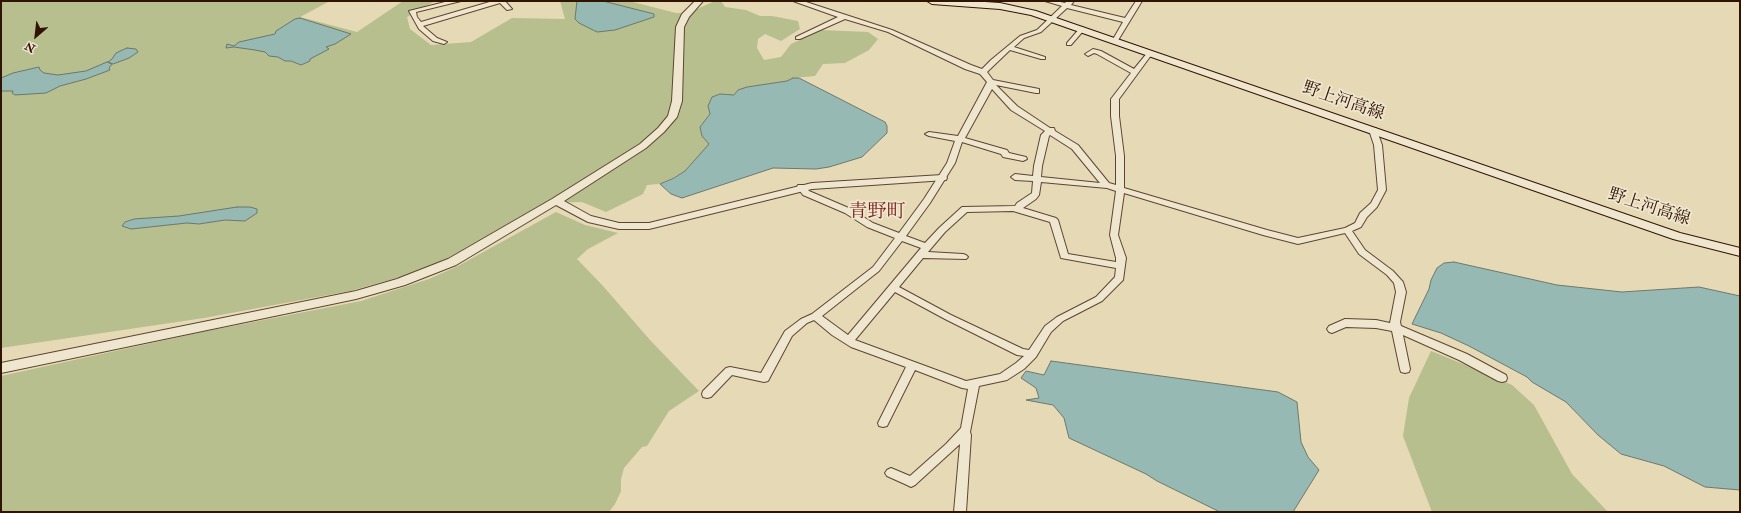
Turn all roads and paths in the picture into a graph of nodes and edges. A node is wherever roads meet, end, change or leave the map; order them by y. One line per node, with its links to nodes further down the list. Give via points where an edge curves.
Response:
1 (458, 1): 14 (street, via 426,8 414,18)
2 (501, 1): 10 (street); 14 (street)
3 (699, 1): 39 (street, via 685,16 680,27 677,101 672,117 643,146)
4 (796, 1): 11 (street)
5 (932, 1): 9 (main road, 野上河高線)
6 (1048, 1): 8 (street)
7 (1139, 1): 13 (street)
8 (1068, 3): 12 (street); 13 (street)
9 (1001, 4): 12 (main road, 野上河高線)
10 (509, 9)
11 (845, 16): 16 (street); 24 (street, via 904,36)
12 (1052, 19): 15 (main road, 野上河高線); 20 (street, via 1039,31 1022,37)
13 (1128, 21): 17 (street)
14 (419, 25): 18 (street, via 435,40)
15 (1082, 29): 17 (main road, 野上河高線); 19 (street)
16 (798, 38)
17 (1115, 40): 21 (main road, 野上河高線)
18 (444, 42)
19 (1069, 44)
20 (1009, 48): 23 (street); 24 (street)
21 (1150, 53): 25 (street); 29 (main road, 野上河高線)
22 (1088, 54): 25 (street, via 1099,52)
23 (1043, 58)
24 (983, 72): 26 (street)
25 (1135, 73): 38 (street, via 1115,99 1120,156)
26 (990, 84): 27 (street); 28 (street, via 1014,108); 31 (street)
27 (1036, 91)
28 (1051, 130): 35 (street, via 1044,137); 36 (street, via 1075,147)
29 (1373, 130): 41 (street, via 1378,145 1382,190 1358,225); 44 (main road, 野上河高線, via 1677,236)
30 (929, 134): 31 (street)
31 (960, 139): 32 (street); 34 (street)
32 (1023, 159)
33 (1015, 177): 35 (street)
34 (942, 178): 37 (street); 42 (street)
35 (1038, 180): 36 (street); 40 (street, via 1036,193)
36 (1106, 185): 38 (street)
37 (801, 187): 39 (street, via 648,226 619,226 588,219); 42 (street, via 806,193)
38 (1119, 189): 41 (street, via 1298,241); 46 (street, via 1114,235)
39 (556, 201): 54 (street, via 452,262 401,282 348,296)
40 (1018, 209): 43 (street, via 965,209); 46 (street, via 1054,222 1066,257)
41 (1347, 230): 49 (street, via 1362,252 1398,282 1401,292)
42 (900, 237): 43 (street); 48 (street, via 876,270)
43 (924, 250): 45 (street, via 926,256); 47 (street)
44 (1740, 252)
45 (963, 257)
46 (1121, 266): 52 (street, via 1120,278 1099,299 1060,319 1048,329)
47 (894, 288): 51 (street); 52 (street, via 1021,352)
48 (815, 316): 51 (street); 58 (street, via 788,334 764,378 730,371)
49 (1396, 328): 50 (street, via 1376,324 1345,323); 55 (street); 56 (street, via 1463,357)
50 (1332, 329)
51 (849, 341): 53 (street)
52 (1032, 354): 57 (street, via 1003,377)
53 (912, 366): 57 (street, via 966,385); 59 (street)
54 (1, 368)
55 (1405, 369)
56 (1502, 378)
57 (974, 384): 60 (street, via 966,430)
58 (707, 394)
59 (883, 423)
60 (963, 433): 61 (street, via 911,482); 62 (street, via 966,436)
61 (891, 473)
62 (960, 512)

